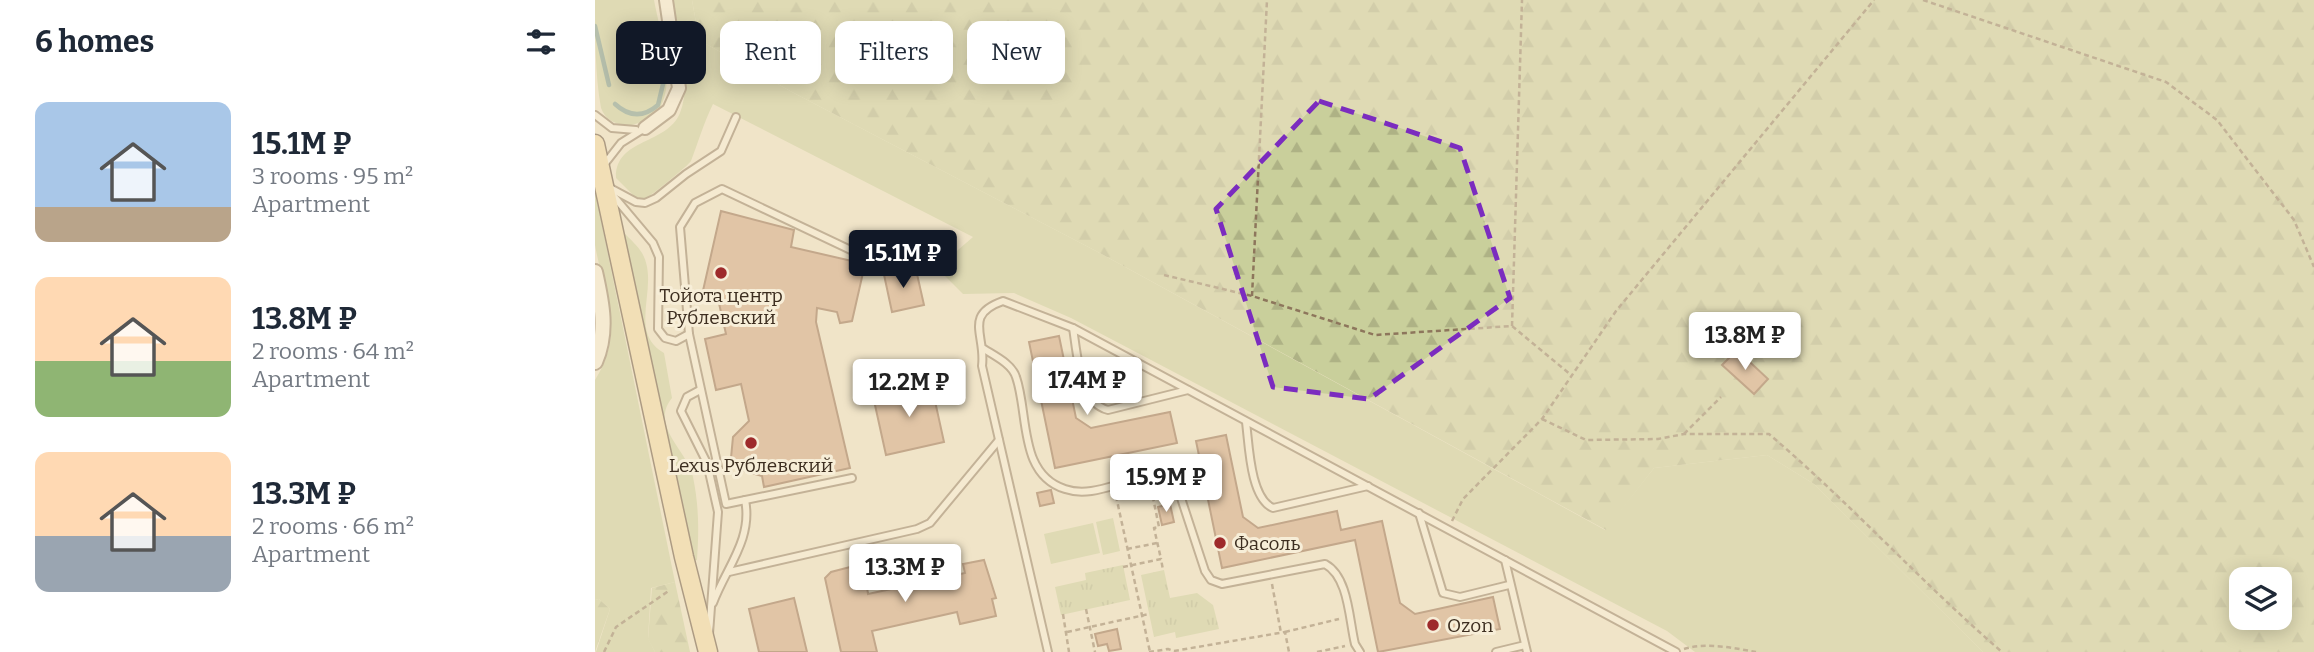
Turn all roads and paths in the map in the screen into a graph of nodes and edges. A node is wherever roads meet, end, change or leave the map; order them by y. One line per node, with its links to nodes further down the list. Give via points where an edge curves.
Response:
1 (666, 0): 8 (street, via 679,88 670,110)
2 (1267, 0): 15 (path)
3 (1522, 0): 16 (path)
4 (1874, 0): 21 (path, via 1616,311)
5 (1923, 0): 12 (path, via 2166,82 2217,120 2294,220)
6 (595, 116): 8 (lane, via 612,128)
7 (736, 117): 10 (lane, via 722,151 656,198 636,202)
8 (645, 128): 10 (lane, via 621,143)
9 (595, 144): 10 (main road)
10 (602, 178): 18 (lane, via 659,257 658,329 665,338 676,341); 58 (main road)
11 (876, 262): 18 (lane, via 722,189 695,203 680,227)
12 (2314, 267)
13 (595, 272): 20 (street, via 603,316)
14 (1164, 275): 15 (path)
15 (1252, 296): 16 (path, via 1375,335)
16 (1513, 326): 21 (path)
17 (1073, 328): 19 (lane, via 1003,301 981,313 977,323); 23 (lane); 23 (lane, via 1089,397 1099,408 1108,410)
18 (689, 334): 22 (lane)
19 (984, 349): 28 (lane, via 982,366); 31 (lane, via 1016,375 1029,450 1050,481 1083,493)
20 (595, 362)
21 (1571, 375): 25 (path)
22 (700, 390): 33 (lane, via 726,504); 47 (lane, via 687,397 681,411 707,463 715,493 718,512)
23 (1188, 390): 26 (lane)
24 (1721, 397): 27 (path)
25 (1542, 419): 27 (path, via 1586,440); 35 (path, via 1463,499)
26 (1246, 422): 32 (lane); 32 (lane, via 1257,492 1267,505 1273,508)
27 (1684, 434): 70 (path, via 1769,433)
28 (999, 440): 43 (lane, via 930,523); 60 (lane)
29 (852, 478): 33 (lane)
30 (1149, 478): 31 (lane); 36 (path, via 1159,527 1154,528); 44 (lane, via 1161,476 1178,489 1211,580 1222,584)
31 (1114, 486): 37 (path)
32 (1368, 486): 34 (lane)
33 (745, 500): 43 (lane, via 747,522)
34 (1419, 513): 35 (lane); 45 (lane, via 1443,593 1460,597)
35 (1448, 529): 39 (lane)
36 (1157, 542): 37 (path); 38 (path)
37 (1127, 549): 40 (path)
38 (1161, 559): 40 (path); 42 (path)
39 (1505, 560): 45 (lane); 68 (lane)
40 (1131, 566): 41 (path); 51 (path)
41 (1123, 567)
42 (1163, 570)
43 (729, 572): 47 (lane)
44 (1271, 574): 52 (lane, via 1325,564 1333,568 1341,578); 55 (path)
45 (1509, 586): 57 (lane)
46 (670, 590): 59 (path, via 616,627)
47 (712, 604): 58 (lane)
48 (1086, 609): 53 (path)
49 (1063, 614): 54 (path)
50 (1149, 614): 51 (path)
51 (1142, 616): 53 (path); 63 (path)
52 (1349, 617): 55 (path); 56 (lane)
53 (1090, 627): 54 (path); 62 (path)
54 (1067, 632): 61 (path)
55 (1283, 632): 63 (path); 64 (path)
56 (1355, 644): 65 (path); 66 (lane)
57 (1526, 649): 67 (lane)
58 (707, 651)
59 (604, 652)
60 (1048, 652)
61 (1069, 652)
62 (1095, 652)
63 (1149, 652)
64 (1289, 652)
65 (1317, 652)
66 (1360, 652)
67 (1496, 652)
68 (1675, 652): 69 (path, via 1695,646)
69 (1756, 652)
70 (2002, 652)

